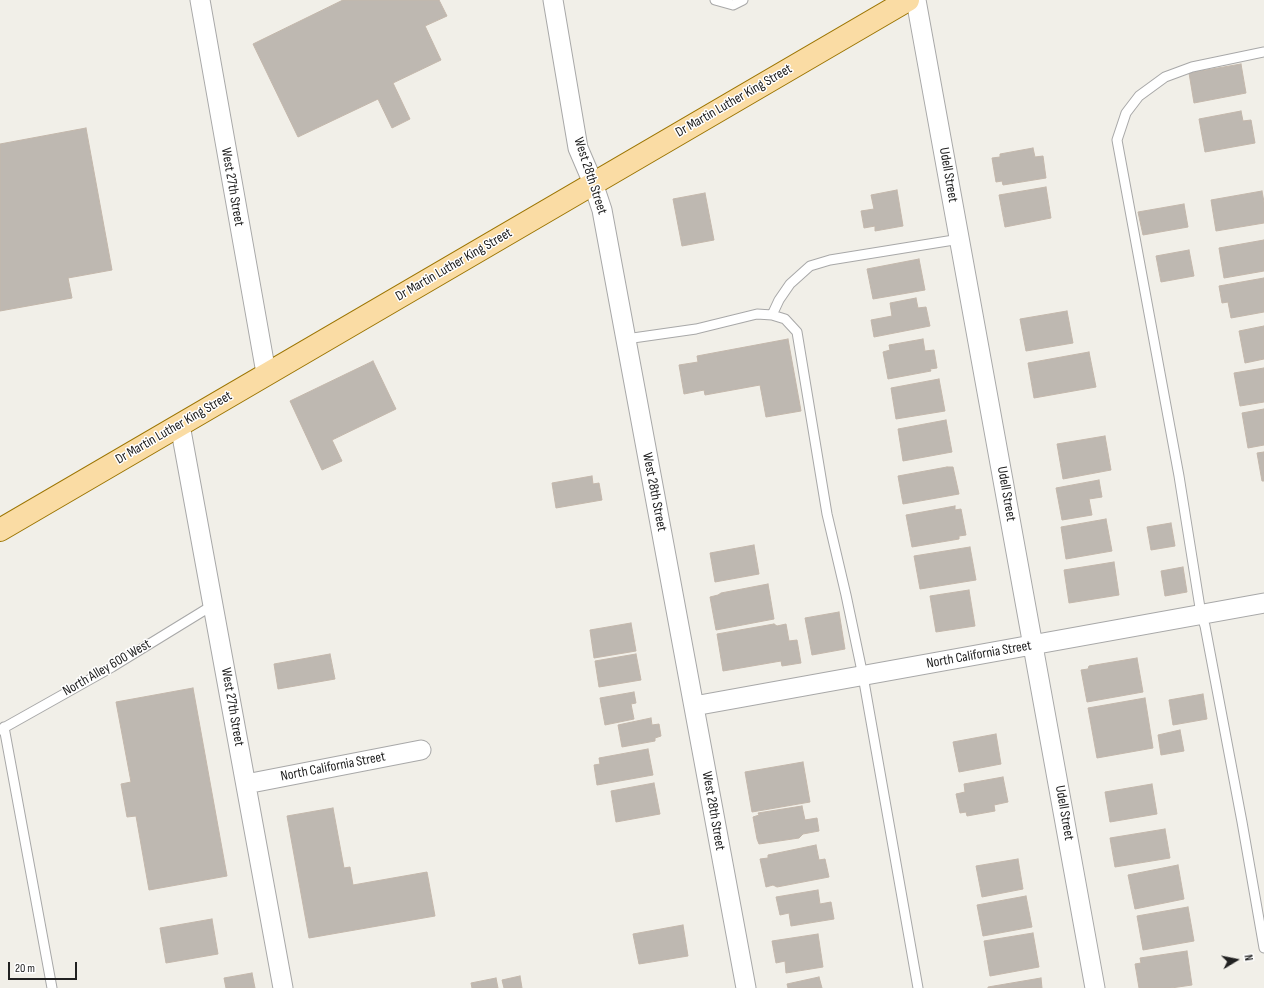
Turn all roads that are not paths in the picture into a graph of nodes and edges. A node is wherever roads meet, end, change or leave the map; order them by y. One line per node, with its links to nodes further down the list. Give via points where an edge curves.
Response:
1 (200, 0): 12 (street, West 27th Street)
2 (553, 0): 8 (street, West 28th Street, via 578,148)
3 (715, 0): 4 (lane, via 733,5)
4 (743, 0)
5 (908, 0): 8 (main road, Dr Martin Luther King Street)
6 (916, 0): 9 (street, Udell Street)
7 (1264, 52): 17 (lane, via 1192,67 1165,77 1139,96 1126,113 1117,140 1179,476)
8 (593, 183): 11 (street, West 28th Street, via 602,210); 12 (main road, Dr Martin Luther King Street)
9 (960, 239): 10 (lane, via 830,260 810,266 790,284); 18 (street, Udell Street)
10 (772, 315): 11 (lane, via 757,314 696,329); 19 (lane, via 785,320 797,332 827,514)
11 (626, 339): 20 (street, West 28th Street)
12 (266, 374): 13 (main road, Dr Martin Luther King Street)
13 (180, 425): 14 (main road, Dr Martin Luther King Street); 16 (street, West 27th Street)
14 (0, 530)
15 (1264, 603): 17 (street, North California Street)
16 (213, 605): 21 (lane, North Alley 600 West, via 112,667); 23 (street, West 27th Street)
17 (1201, 614): 18 (street, North California Street); 24 (lane, via 1241,815)
18 (1033, 645): 19 (street, North California Street); 29 (street, Udell Street)
19 (863, 676): 20 (street, North California Street); 28 (lane)
20 (694, 706): 27 (street, West 28th Street)
21 (2, 729): 25 (lane)
22 (421, 750): 23 (street, North California Street)
23 (246, 784): 26 (street, West 27th Street)
24 (1264, 948)
25 (52, 988)
26 (283, 988)
27 (746, 988)
28 (918, 988)
29 (1095, 988)

